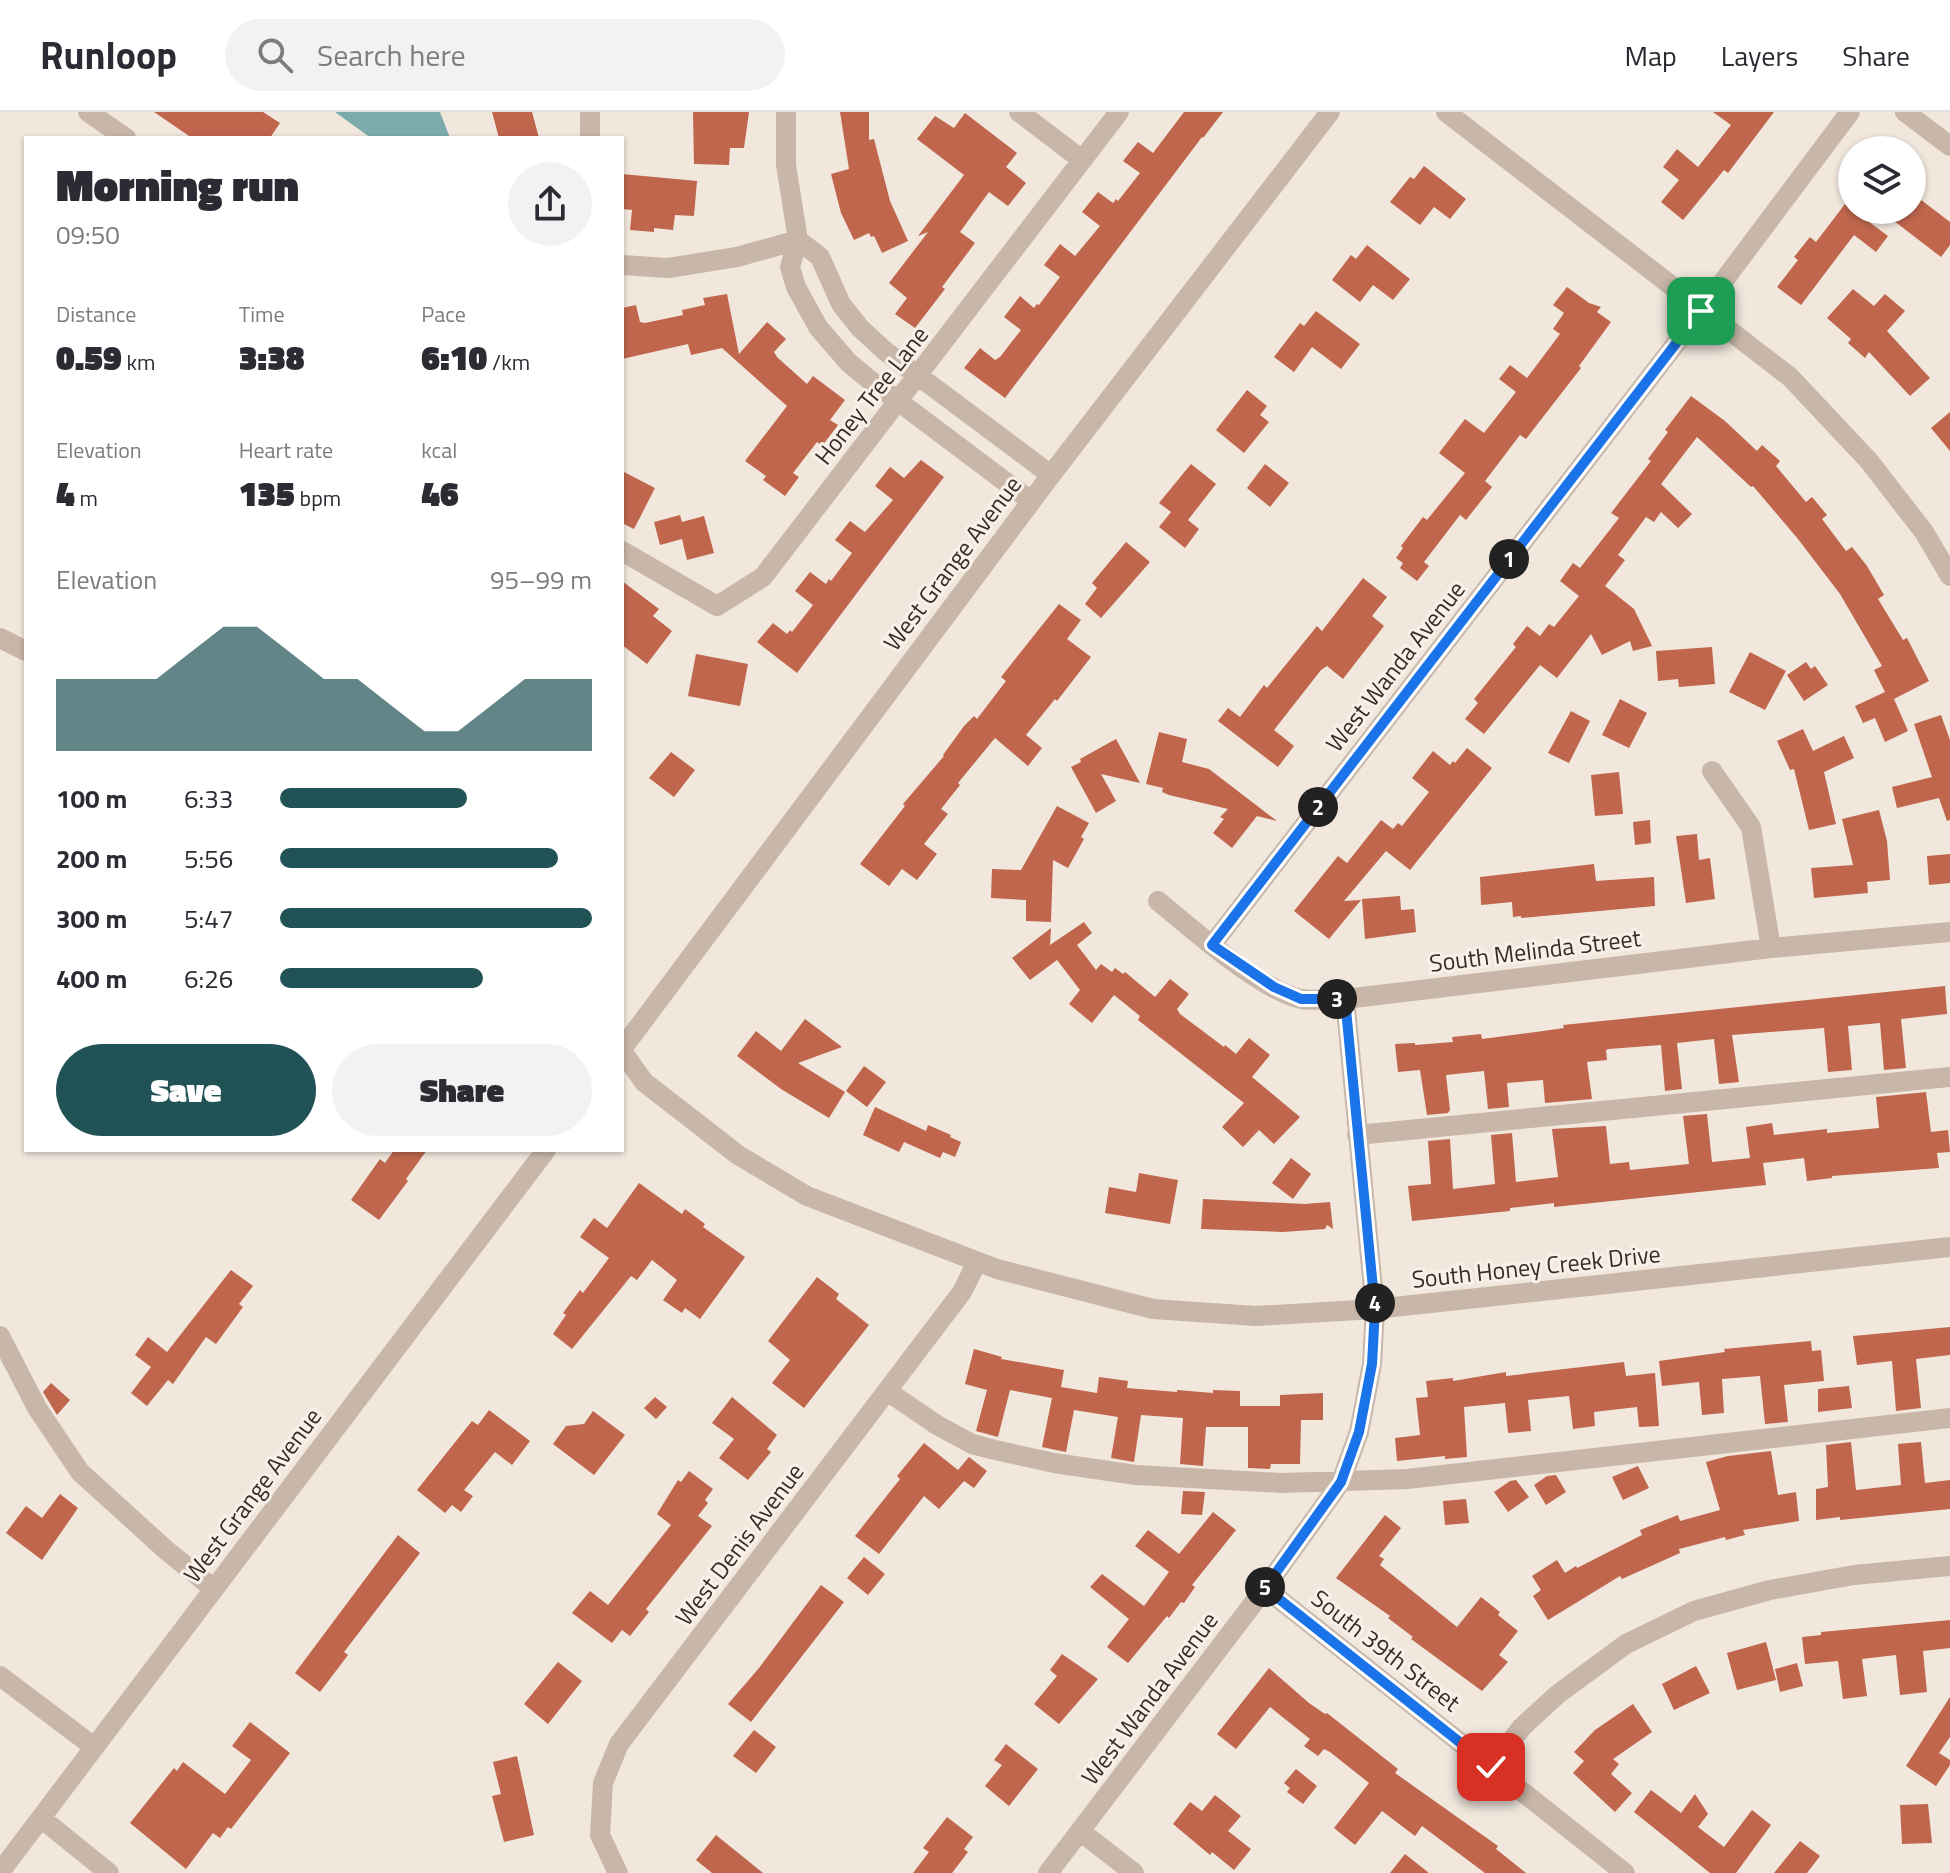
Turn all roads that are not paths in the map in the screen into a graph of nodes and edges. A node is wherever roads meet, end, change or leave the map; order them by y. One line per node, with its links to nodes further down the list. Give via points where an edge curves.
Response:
1 (88, 112): 10 (street)
2 (590, 112): 11 (street)
3 (786, 112): 14 (street, via 786,165)
4 (1019, 112): 13 (street)
5 (1330, 112): 19 (street, West Grange Avenue)
6 (1446, 112): 16 (street)
7 (1850, 112): 16 (street, West Wanda Avenue)
8 (1905, 112): 12 (street)
9 (1108, 116): 13 (street, Honey Tree Lane)
10 (123, 136)
11 (590, 136)
12 (1950, 146)
13 (1082, 160): 17 (street, Honey Tree Lane)
14 (798, 240): 15 (street, via 668,268); 17 (street, via 820,257 841,304 860,328); 18 (street, via 790,267 818,327 848,362)
15 (624, 265)
16 (1701, 311): 22 (street, via 1790,377 1829,417 1924,532); 28 (street, West Wanda Avenue)
17 (919, 376): 18 (street, Honey Tree Lane); 19 (street)
18 (899, 402): 20 (street); 21 (street, Honey Tree Lane, via 763,577 717,606)
19 (1051, 475): 20 (street, West Grange Avenue)
20 (1031, 501): 31 (street, West Grange Avenue)
21 (624, 552)
22 (1950, 576)
23 (0, 638): 24 (street)
24 (24, 650)
25 (1712, 771): 29 (street, via 1751,827)
26 (1158, 901): 28 (street, South Melinda Street)
27 (1950, 932): 29 (street, South Melinda Street)
28 (1212, 945): 30 (street, South Melinda Street, via 1301,999)
29 (1771, 948): 30 (street, South Melinda Street)
30 (1345, 999): 34 (street, West Wanda Avenue)
31 (624, 1047)
32 (624, 1053): 37 (street, South Honey Creek Drive, via 644,1082 738,1155 807,1196)
33 (1950, 1077): 34 (street)
34 (1357, 1135): 38 (street, West Wanda Avenue)
35 (544, 1152): 45 (street, West Grange Avenue)
36 (1950, 1247): 38 (street, South Honey Creek Drive)
37 (977, 1262): 38 (street, South Honey Creek Drive, via 1153,1309 1256,1316); 40 (street, West Denis Avenue, via 962,1292)
38 (1375, 1309): 42 (street, West Wanda Avenue, via 1372,1364 1359,1432)
39 (0, 1336): 45 (street, via 37,1408 80,1472)
40 (887, 1391): 42 (street, via 972,1444 1054,1463 1136,1475); 53 (street, West Denis Avenue, via 619,1744 603,1783 600,1835)
41 (1950, 1418): 42 (street)
42 (1341, 1482): 44 (street, West Wanda Avenue)
43 (1950, 1566): 48 (street, via 1854,1575 1694,1611 1626,1644 1558,1694 1522,1727)
44 (1265, 1588): 48 (street, South 39th Street); 50 (street, West Wanda Avenue)
45 (214, 1589): 47 (street, West Grange Avenue)
46 (0, 1676): 47 (street)
47 (94, 1747): 49 (street, West Grange Avenue)
48 (1491, 1767): 56 (street, South 39th Street)
49 (41, 1818): 51 (street, West Grange Avenue); 52 (street)
50 (1080, 1831): 54 (street, West Wanda Avenue); 55 (street)
51 (0, 1872)
52 (109, 1873)
53 (618, 1873)
54 (1048, 1873)
55 (1134, 1873)
56 (1625, 1873)

